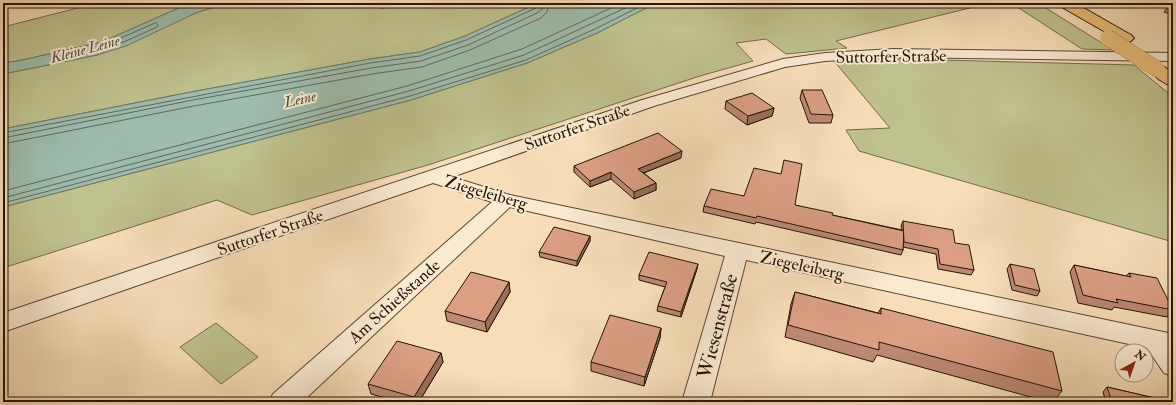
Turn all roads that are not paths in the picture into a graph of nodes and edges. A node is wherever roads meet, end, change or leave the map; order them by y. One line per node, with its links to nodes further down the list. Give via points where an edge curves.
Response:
1 (1050, 3): 4 (highway, bridge)
2 (1065, 3): 4 (highway, via 1126,38)
3 (1173, 57): 6 (street, Suttorfer Straße, via 893,53 825,57 782,63 648,103)
4 (1165, 69): 5 (highway)
5 (1173, 81)
6 (432, 177): 7 (street, Ziegeleiberg); 9 (street, Suttorfer Straße)
7 (506, 200): 8 (street, Ziegeleiberg); 12 (street, Am Schießstande)
8 (737, 251): 10 (street, Ziegeleiberg); 13 (street, Wiesenstraße)
9 (3, 323)
10 (1163, 342): 11 (street)
11 (1173, 365)
12 (283, 402)
13 (696, 402)

